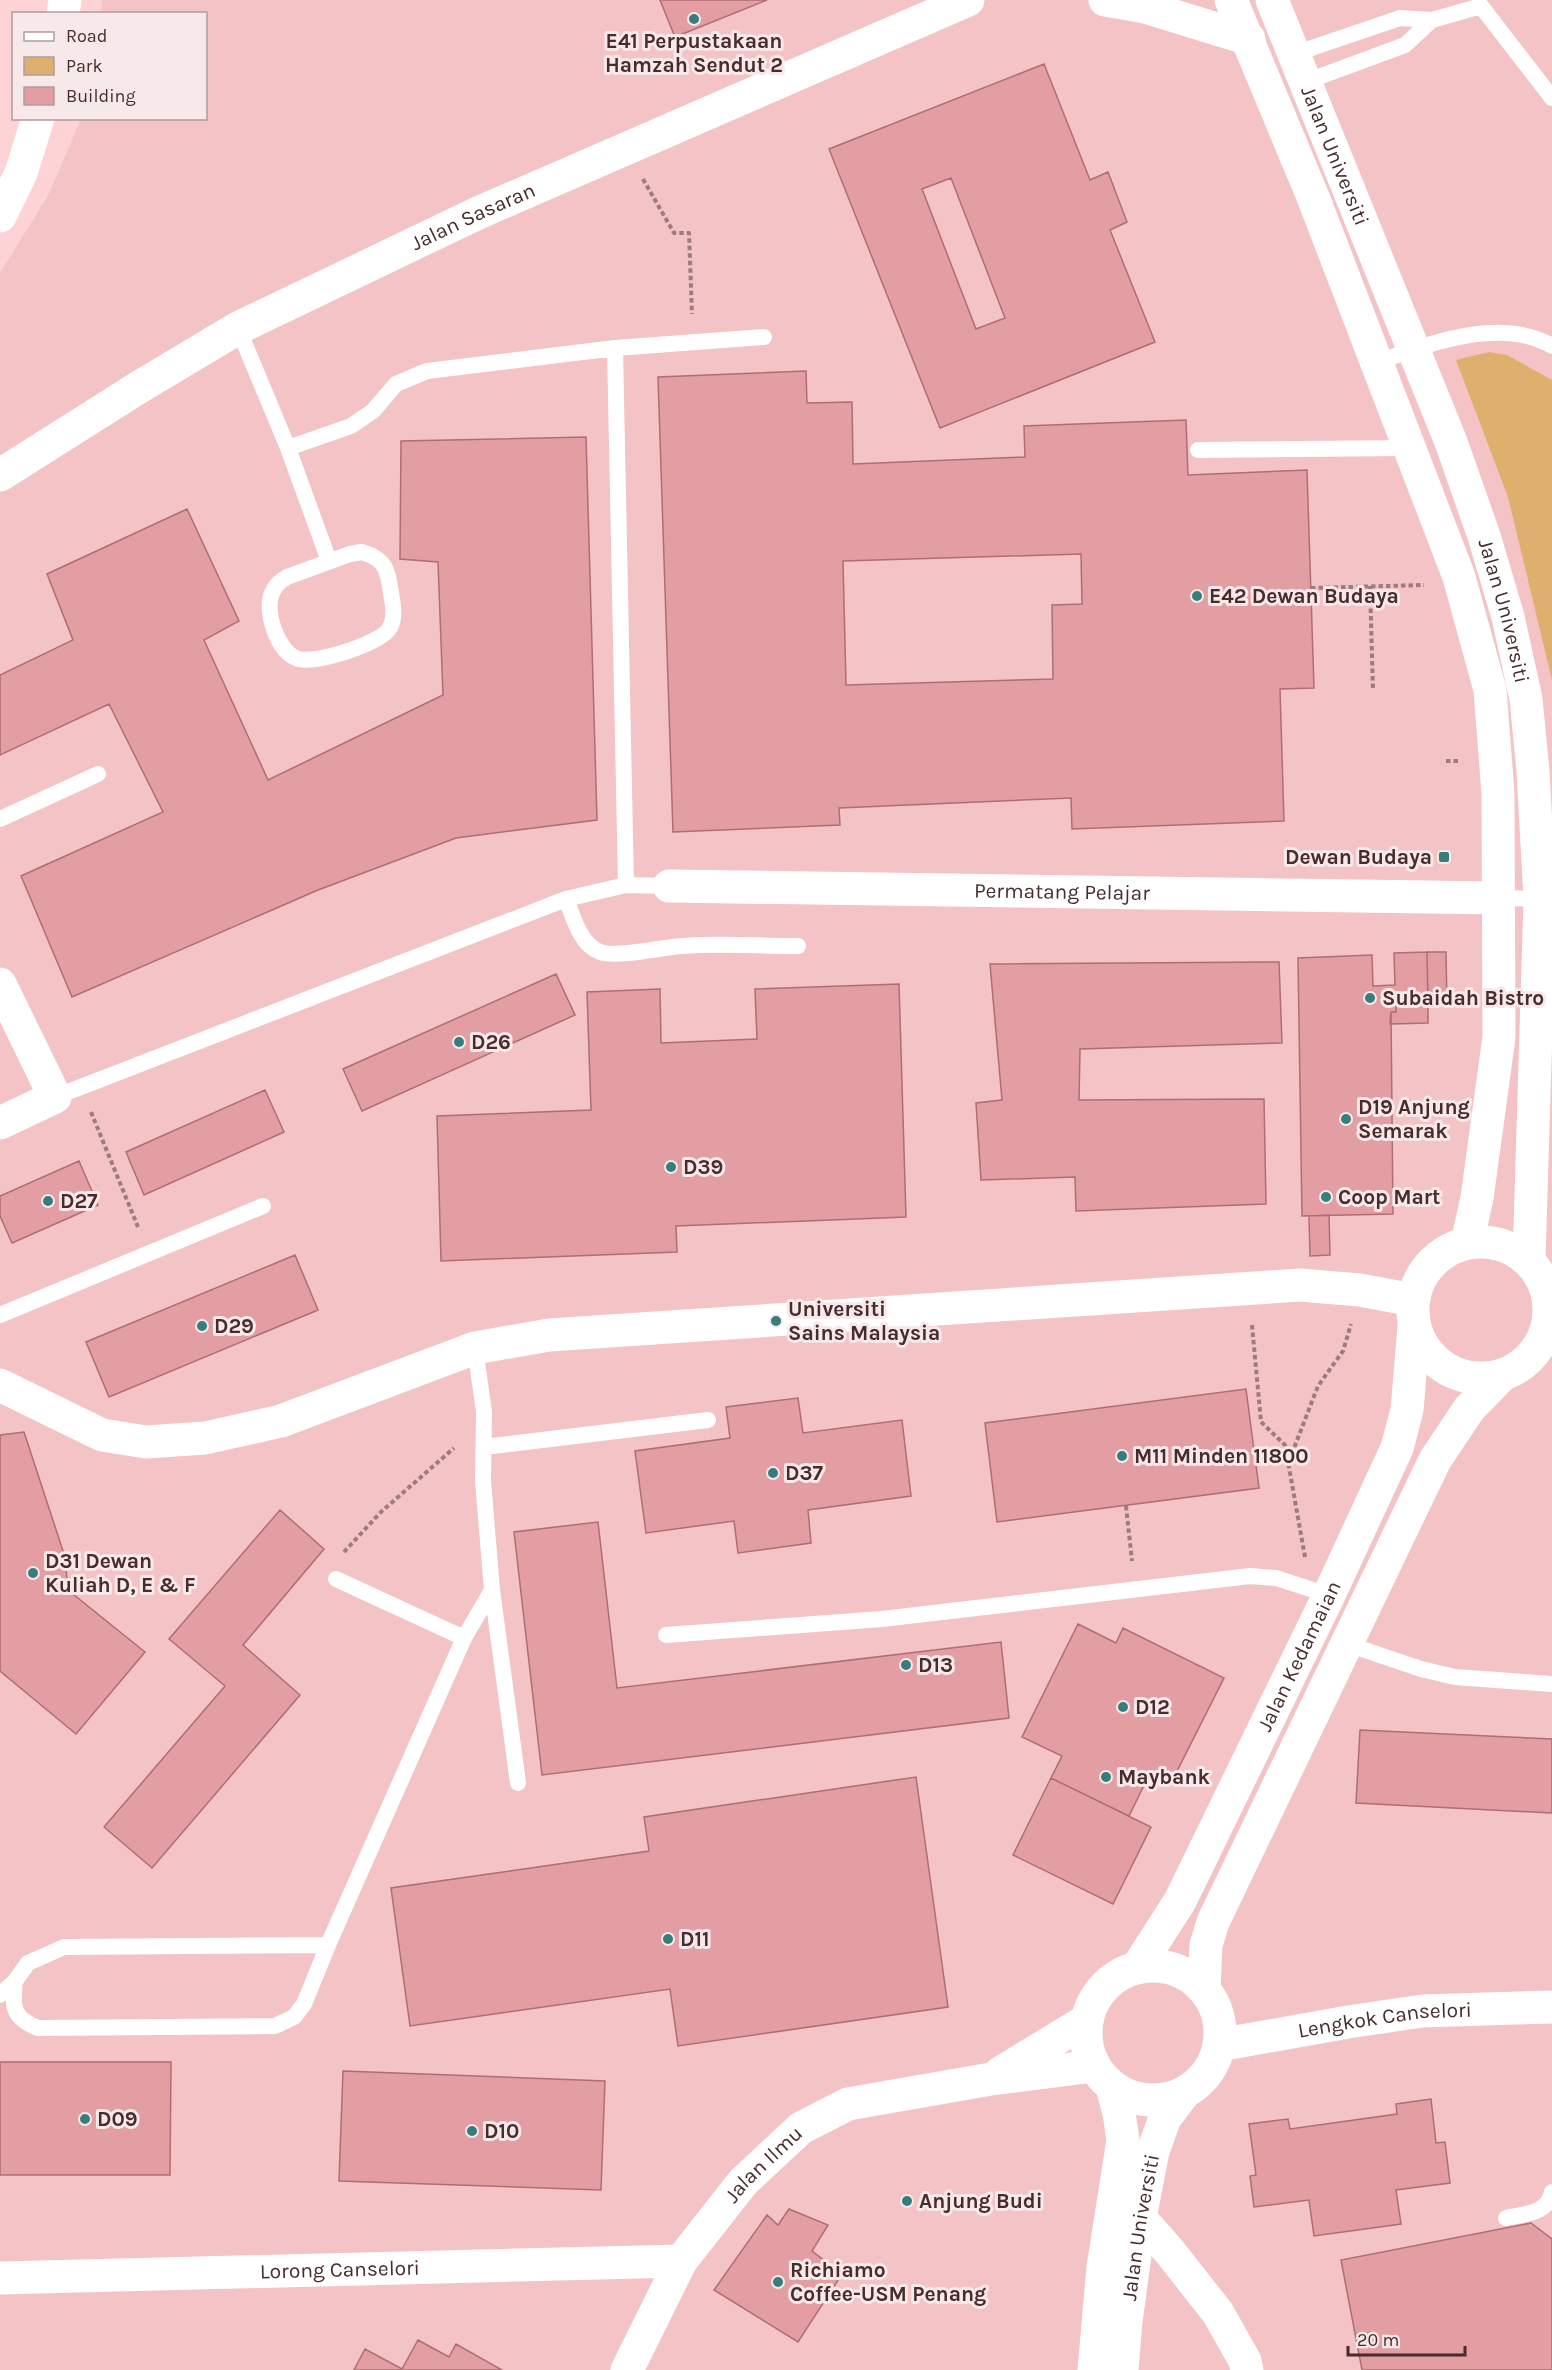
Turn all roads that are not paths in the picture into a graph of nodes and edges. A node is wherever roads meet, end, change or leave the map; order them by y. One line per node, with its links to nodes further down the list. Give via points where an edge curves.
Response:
1 (968, 0): 11 (street, Jalan Sasaran, via 478,213)
2 (1104, 0): 6 (street, via 1145,7)
3 (1231, 0): 6 (street, Jalan Universiti)
4 (1272, 0): 7 (street, Jalan Universiti)
5 (1432, 20): 7 (lane, via 1400,18); 7 (lane, via 1405,45); 8 (lane, via 1481,6)
6 (1249, 39): 16 (street, Jalan Universiti)
7 (1299, 68): 15 (street, Jalan Universiti)
8 (1552, 98)
9 (37, 120): 10 (street, via 21,173)
10 (0, 216)
11 (238, 328): 17 (lane); 20 (street, Jalan Sasaran)
12 (764, 337): 14 (lane)
13 (1552, 346): 15 (lane, via 1523,335 1500,333)
14 (615, 348): 17 (lane, via 427,371 396,384 373,411 351,426); 24 (lane)
15 (1413, 348): 16 (lane); 28 (street, Jalan Universiti, via 1455,453 1508,617 1526,699)
16 (1376, 363): 18 (street, Jalan Universiti)
17 (288, 448): 21 (lane)
18 (1409, 448): 19 (lane); 26 (street, Jalan Universiti, via 1459,577 1490,690 1498,793)
19 (1198, 450)
20 (0, 475)
21 (329, 561): 21 (lane, via 362,552 375,555 388,576 394,619 383,636 374,641 305,662 286,651 280,642 269,603 278,583)
22 (98, 774): 23 (lane)
23 (0, 819)
24 (626, 885): 25 (lane, Permatang Pelajar); 27 (lane, Permatang Pelajar)
25 (669, 886): 26 (street, Permatang Pelajar)
26 (1498, 898): 28 (lane); 34 (street, Jalan Universiti, via 1499,1037 1478,1198)
27 (566, 899): 29 (lane, via 580,932 600,952 707,945); 31 (lane, Permatang Pelajar)
28 (1546, 899): 35 (street, Jalan Universiti)
29 (798, 946)
30 (0, 984): 31 (street)
31 (55, 1097): 32 (street)
32 (0, 1123)
33 (263, 1206): 37 (lane)
34 (1467, 1243): 35 (street, via 1489,1241); 36 (street, via 1433,1261 1422,1276)
35 (1529, 1260): 38 (street, via 1546,1288 1550,1304)
36 (1413, 1314): 39 (street, via 1360,1290 1300,1285 549,1335); 40 (street, via 1422,1347 1438,1364 1456,1375 1479,1379); 46 (street, Jalan Kedamaian, via 1407,1410 1397,1448)
37 (0, 1315)
38 (1548, 1337): 40 (street, via 1519,1368)
39 (475, 1348): 41 (street, via 281,1421 205,1438 146,1442 102,1435); 43 (lane)
40 (1501, 1376): 49 (street, Jalan Kedamaian, via 1469,1409 1435,1460)
41 (0, 1385)
42 (708, 1419): 43 (lane)
43 (484, 1447): 45 (lane)
44 (336, 1579): 48 (lane)
45 (492, 1590): 48 (lane); 51 (lane)
46 (1329, 1595): 47 (lane, via 1276,1578 1250,1576 882,1619); 53 (street, Jalan Kedamaian, via 1180,1901)
47 (666, 1635)
48 (464, 1638): 52 (lane)
49 (1347, 1644): 50 (lane, via 1455,1677); 55 (street, Jalan Kedamaian, via 1213,1922 1206,1945)
50 (1552, 1684)
51 (518, 1783)
52 (328, 1945): 54 (lane, via 64,1947 28,1963); 54 (lane, via 303,2004 294,2017 275,2026 38,2028 16,2014 12,2000)
53 (1137, 1968): 55 (street, via 1162,1967 1184,1974); 58 (street, via 1105,1987)
54 (15, 1981): 56 (lane)
55 (1204, 1989): 59 (street, via 1215,2006 1220,2025)
56 (0, 1995)
57 (1552, 2007): 59 (street, Lengkok Canselori, via 1422,2011)
58 (1087, 2020): 60 (street, via 1086,2043); 61 (street, Jalan Ilmu)
59 (1219, 2045): 62 (street, via 1213,2064)
60 (1103, 2076): 61 (street, Jalan Ilmu); 62 (street, via 1135,2098 1161,2100); 69 (street, Jalan Universiti, via 1119,2113 1123,2140 1103,2267)
61 (991, 2079): 66 (street, Jalan Ilmu, via 848,2104 801,2128 743,2182)
62 (1184, 2093): 64 (street, Jalan Universiti, via 1165,2118 1153,2151)
63 (1552, 2192): 65 (lane, via 1536,2212)
64 (1140, 2218): 70 (street, Jalan Universiti); 71 (street, via 1218,2313)
65 (1506, 2218)
66 (681, 2261): 67 (street, Lorong Canselori); 68 (street, Jalan Ilmu)
67 (0, 2278)
68 (627, 2370)
69 (1094, 2370)
70 (1122, 2370)
71 (1247, 2370)

